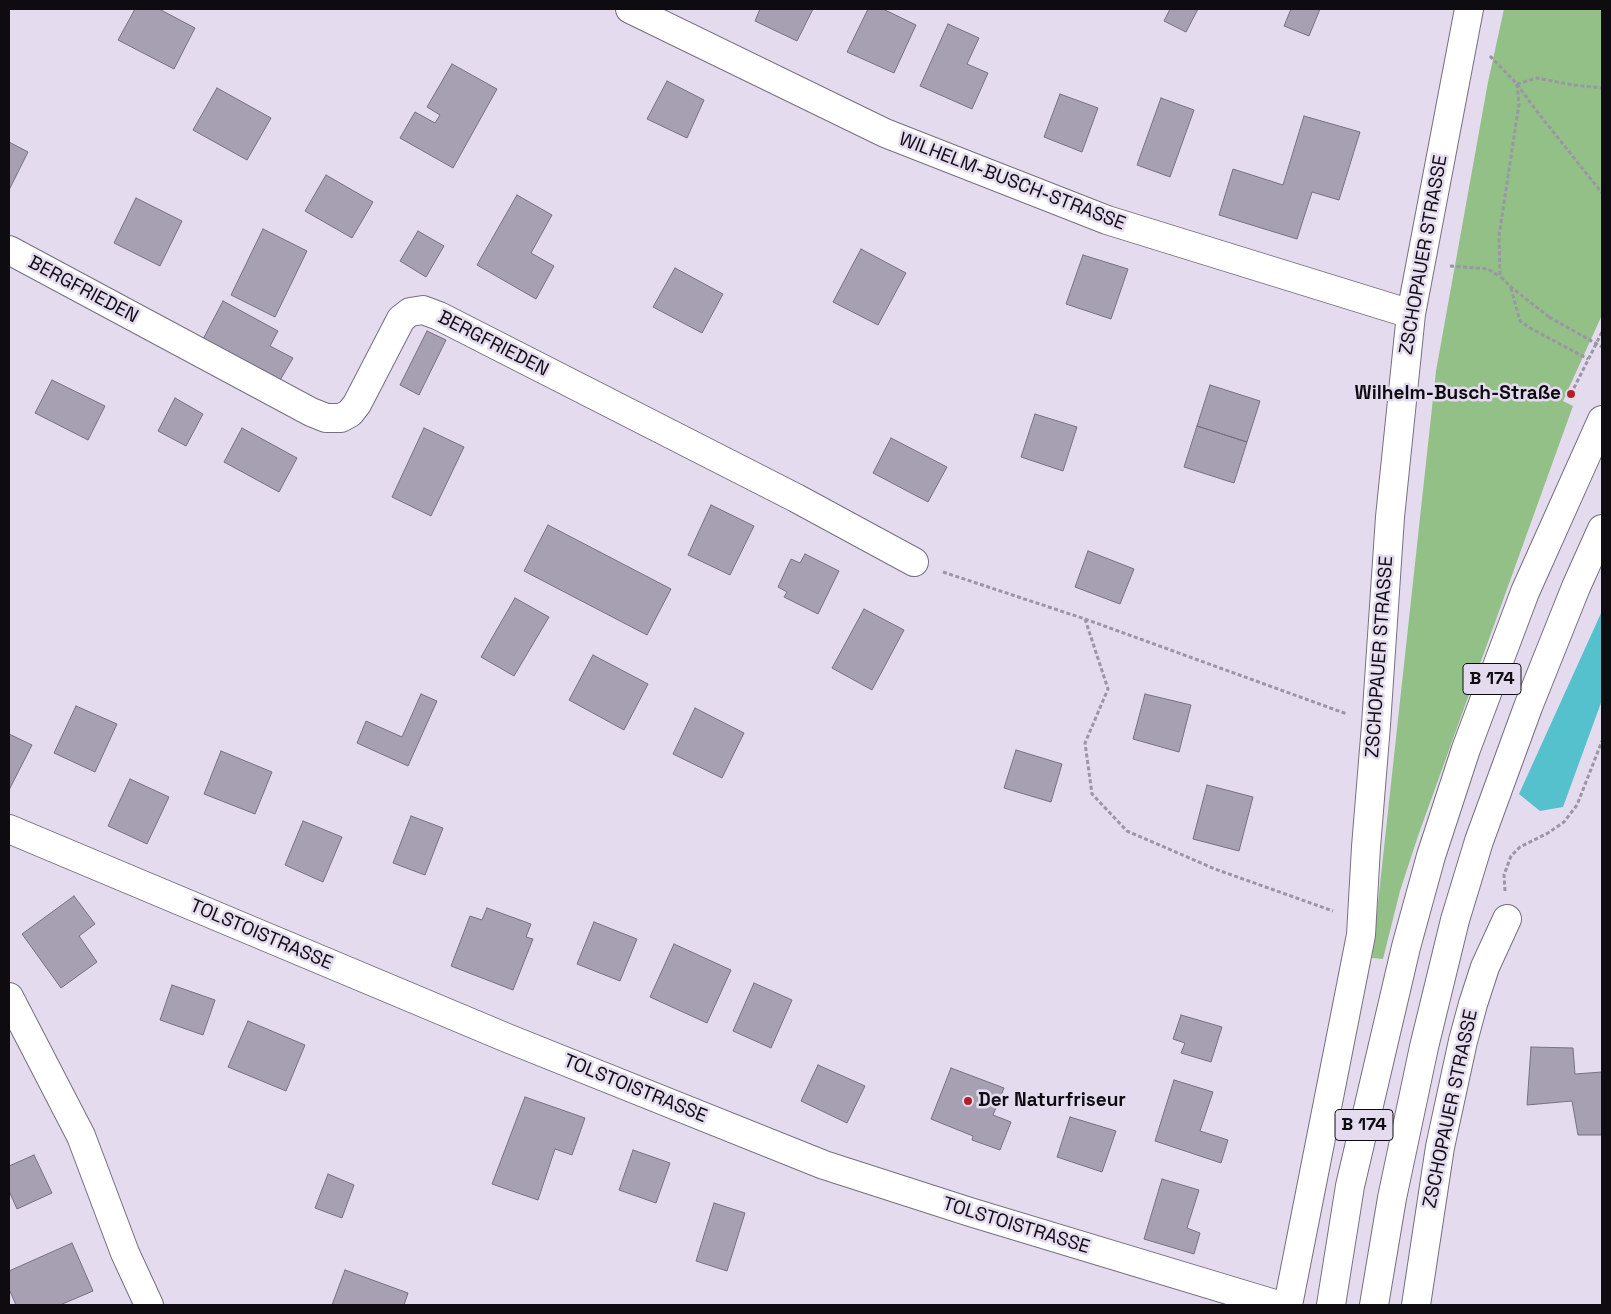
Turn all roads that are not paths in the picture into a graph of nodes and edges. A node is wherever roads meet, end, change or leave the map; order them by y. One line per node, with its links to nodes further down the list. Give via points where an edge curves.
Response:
1 (630, 9): 4 (main road, WILHELM-BUSCH-STRASSE, via 885,133 1107,220)
2 (1469, 9): 4 (main road, ZSCHOPAUER STRASSE)
3 (9, 250): 7 (main road, BERGFRIEDEN, via 326,418 341,418 350,413 401,319 410,312 423,310 796,498)
4 (1411, 314): 13 (main road, ZSCHOPAUER STRASSE, via 1390,517 1361,935)
5 (1602, 420): 14 (main road, B 174, via 1525,592 1466,749 1431,856 1350,1186)
6 (1602, 529): 15 (main road, B 174, via 1528,707 1479,841 1455,920 1392,1198)
7 (914, 562)
8 (9, 830): 12 (main road, TOLSTOISTRASSE, via 507,1038 824,1165)
9 (1508, 919): 16 (main road, ZSCHOPAUER STRASSE, via 1485,967 1463,1041 1440,1147)
10 (11, 1004): 11 (main road, via 81,1136)
11 (149, 1305)
12 (1278, 1305)
13 (1288, 1305)
14 (1330, 1305)
15 (1374, 1305)
16 (1416, 1305)

